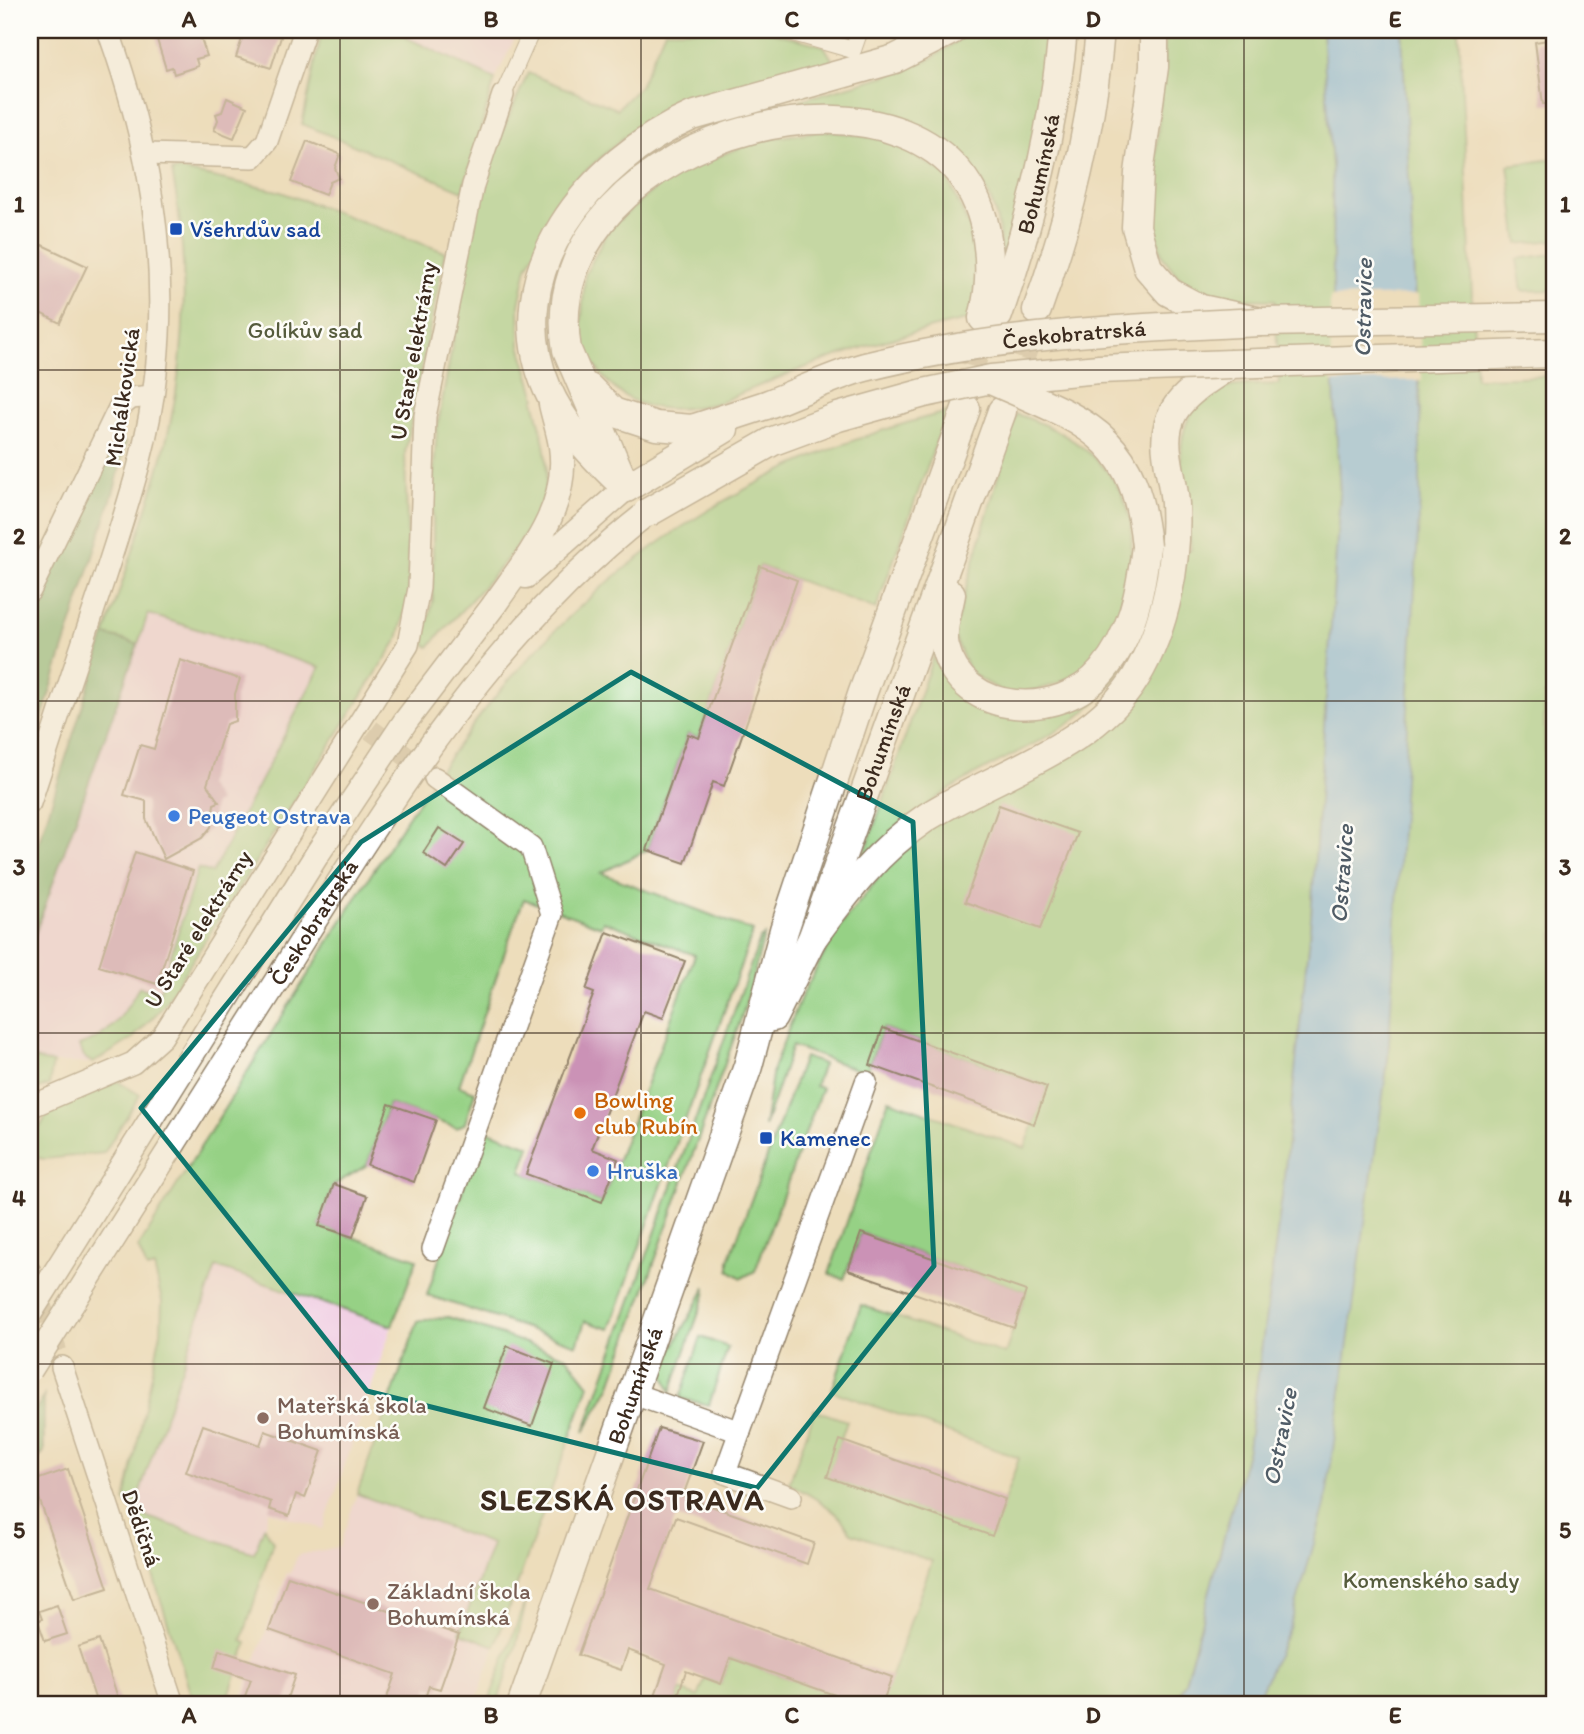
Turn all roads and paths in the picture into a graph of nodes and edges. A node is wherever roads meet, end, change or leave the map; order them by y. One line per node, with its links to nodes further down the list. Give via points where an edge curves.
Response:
1 (108, 30): 12 (street, Michálkovická)
2 (304, 30): 12 (street, via 267,141 253,157)
3 (532, 30): 11 (street, U Staré elektrárny)
4 (783, 30): 10 (street)
5 (860, 30): 10 (street)
6 (952, 30): 10 (main road, via 931,43)
7 (1063, 30): 18 (main road, Bohumínská, via 1053,119 1038,193 991,316 985,225 977,199 954,165 920,142 889,129 831,119 794,120 724,137 690,151 615,203 597,224 565,301 562,326)
8 (1100, 30): 13 (main road, Bohumínská, via 1078,176)
9 (1154, 30): 15 (main road, bridge, via 1136,205 1138,240 1148,268 1169,292 1191,304)
10 (857, 60): 20 (main road, via 665,128 603,173 571,211 547,259 536,305 534,343)
11 (503, 95): 35 (street, U Staré elektrárny, via 473,185 425,416 419,588 408,645 365,725 162,1037 133,1063)
12 (146, 154): 21 (street, Michálkovická, via 159,251 159,337)
13 (1037, 310)
14 (1554, 317): 15 (main road, Českobratrská)
15 (1261, 322): 22 (main road, Českobratrská, bridge, via 1096,329 984,343 863,368)
16 (1554, 353): 17 (main road, Českobratrská)
17 (1231, 364): 19 (main road, Českobratrská, bridge); 32 (main road, via 1183,400 1168,425 1174,550 1164,606 1135,678 1114,705 1085,729 906,832 863,871)
18 (577, 375): 22 (main road, via 613,412 656,426 692,429); 26 (main road)
19 (990, 379): 25 (main road, bridge, via 1068,415 1107,443 1136,488 1146,546 1141,586 1114,654 1096,678 1075,693 1018,706 992,699 958,673 944,643); 27 (main road, Českobratrská, bridge, via 838,417 773,441)
20 (548, 390): 26 (main road, via 579,442); 29 (street, via 562,448 558,501 544,532)
21 (153, 396): 28 (street, via 131,398 119,408); 31 (street, Michálkovická, via 135,482)
22 (766, 405): 26 (main road, Českobratrská)
23 (963, 409): 33 (main road, Bohumínská, via 784,930)
24 (1002, 411): 25 (main road, Bohumínská)
25 (981, 468): 32 (main road, Bohumínská)
26 (626, 488): 27 (main road); 29 (street, Českobratrská)
27 (647, 513): 39 (street, Českobratrská, bridge, via 528,626 435,741 344,874)
28 (30, 591)
29 (494, 605): 37 (street, Českobratrská, bridge, via 405,722 318,853)
30 (435, 778): 36 (street, via 531,846 552,914)
31 (30, 803)
32 (812, 939): 33 (main road, Bohumínská)
33 (748, 1066): 40 (main road, Bohumínská)
34 (866, 1082): 41 (street)
35 (30, 1107)
36 (433, 1249)
37 (30, 1313)
38 (62, 1367): 43 (street, Dědičná)
39 (30, 1370)
40 (634, 1394): 41 (street); 44 (main road, Bohumínská)
41 (740, 1432): 42 (street, via 725,1473)
42 (791, 1497)
43 (173, 1704)
44 (522, 1704)

